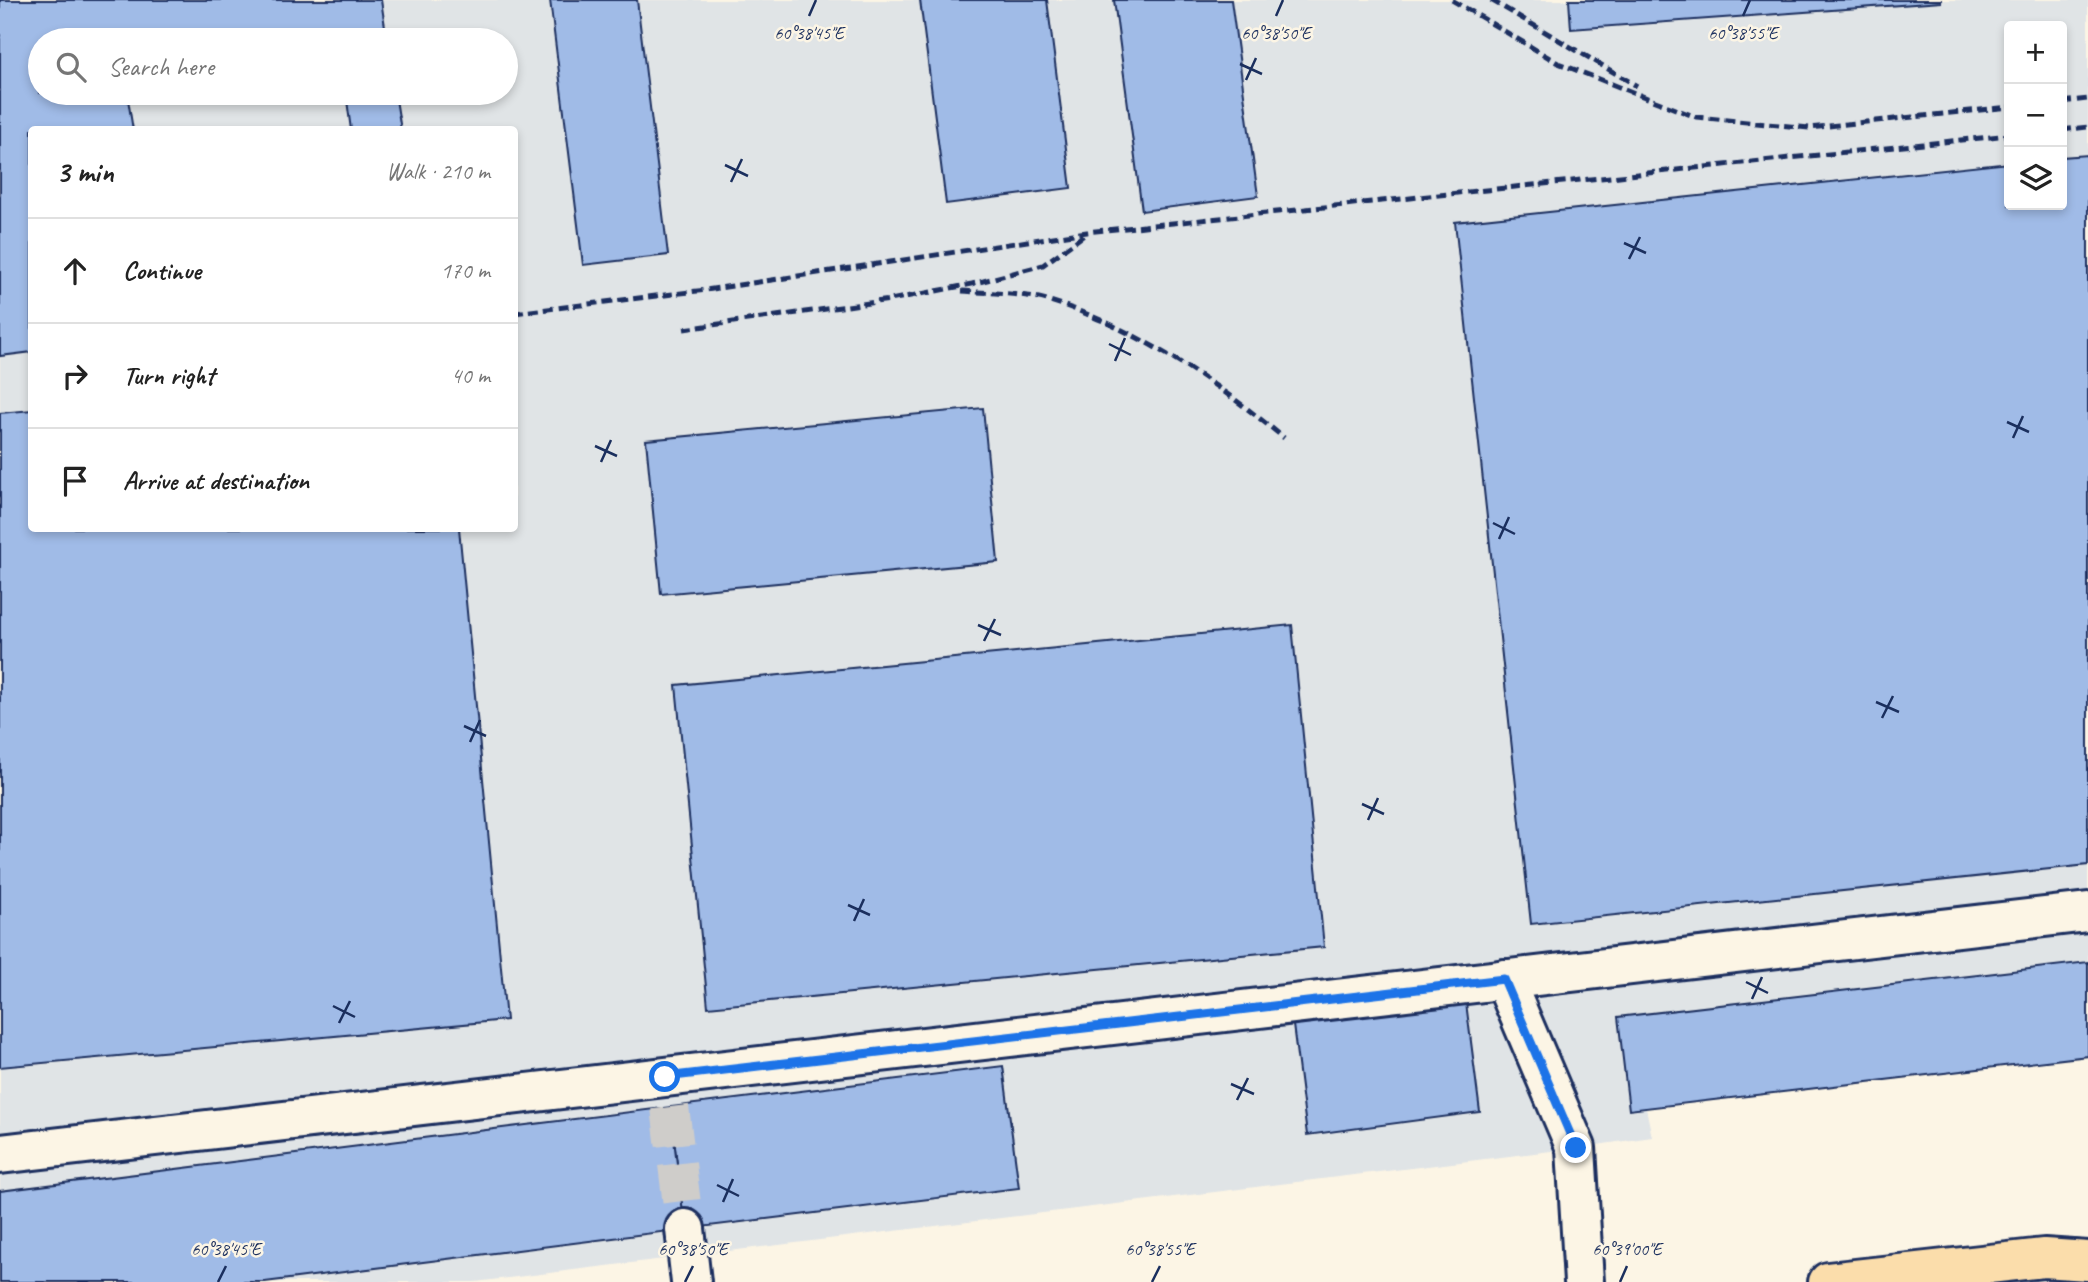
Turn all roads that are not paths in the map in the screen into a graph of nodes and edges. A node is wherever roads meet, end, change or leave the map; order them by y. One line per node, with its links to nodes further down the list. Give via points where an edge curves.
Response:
1 (2088, 912): 2 (lane)
2 (1504, 979): 3 (lane, via 668,1092); 7 (lane, via 1576,1148)
3 (0, 1154)
4 (685, 1229): 6 (lane)
5 (2088, 1261): 8 (main road, via 2044,1258)
6 (691, 1282)
7 (1584, 1282)
8 (1828, 1282)

